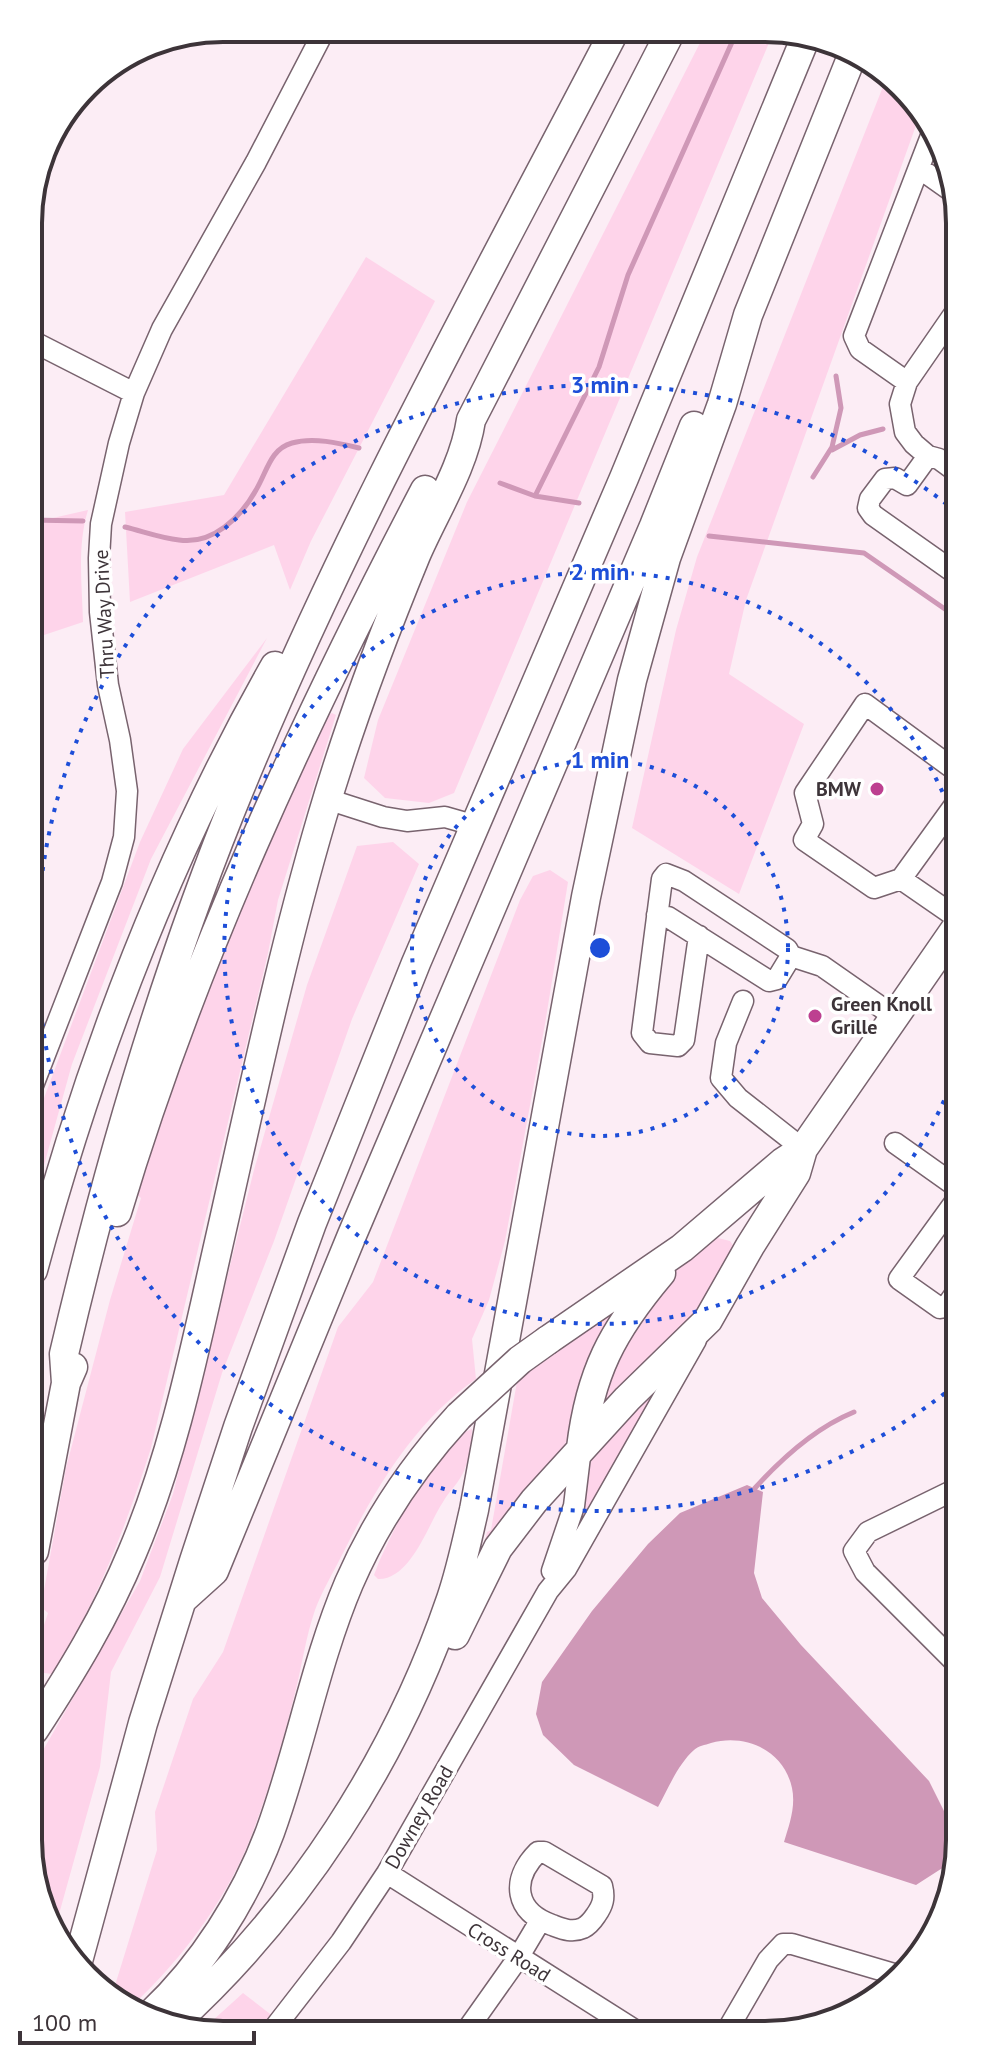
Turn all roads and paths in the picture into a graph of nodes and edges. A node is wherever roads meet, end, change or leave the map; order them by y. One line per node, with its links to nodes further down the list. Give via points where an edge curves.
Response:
1 (318, 42): 13 (street, Thru Way Drive, via 162,329)
2 (609, 42): 17 (highway)
3 (665, 42): 14 (highway)
4 (802, 46): 22 (highway, via 614,502)
5 (849, 63): 9 (highway)
6 (928, 145): 7 (street)
7 (919, 168): 8 (street); 12 (street, via 854,336 860,349)
8 (941, 184)
9 (748, 315): 47 (highway, via 727,342 664,504 214,1571); 49 (highway, via 666,558 629,694 586,897 474,1510 452,1597)
10 (946, 326): 12 (street)
11 (42, 346): 13 (street)
12 (907, 382): 15 (street, via 901,420)
13 (134, 393): 31 (street, Thru Way Drive, via 101,524 99,558 108,685 127,791 124,837 112,882)
14 (471, 420): 20 (highway, via 467,443 396,603); 42 (highway, via 453,437 383,572 306,728 218,929 141,1133)
15 (928, 456): 16 (street); 18 (street, via 907,485 893,477 885,479 868,508)
16 (946, 464)
17 (345, 553): 37 (highway, via 248,713 211,787 133,965 77,1118); 42 (highway, via 235,799 160,1004 87,1253 64,1354)
18 (946, 567)
19 (946, 763): 23 (street, via 865,704 805,793 813,824 804,840 874,888)
20 (327, 799): 22 (street, via 383,817 445,817); 50 (highway, via 161,1476 113,1596)
21 (946, 817): 23 (street)
22 (473, 825): 47 (highway, via 312,1223)
23 (901, 879): 24 (street)
24 (946, 910)
25 (657, 915): 26 (street); 26 (street, via 642,1033 650,1043 678,1046 684,1040); 28 (street, via 662,877 674,876)
26 (699, 936): 28 (street, via 769,981 777,979)
27 (946, 943): 30 (highway)
28 (791, 956): 30 (street, via 814,961)
29 (743, 1001): 33 (street, via 729,1033 721,1078)
30 (895, 1017): 33 (highway)
31 (42, 1057)
32 (895, 1143): 34 (street)
33 (803, 1149): 36 (highway); 38 (highway, via 796,1173)
34 (946, 1179)
35 (946, 1220): 40 (street, via 899,1279 943,1308)
36 (715, 1222): 38 (highway, via 739,1226); 39 (highway)
37 (42, 1239)
38 (750, 1246): 41 (highway)
39 (682, 1248): 43 (highway, via 628,1315 600,1365); 56 (highway, bridge, via 520,1360 437,1440 387,1510 349,1583 270,1831 243,1891 200,1957)
40 (946, 1304)
41 (708, 1320): 43 (highway); 46 (street, Downey Road, via 566,1569)
42 (66, 1383): 45 (highway)
43 (581, 1448): 46 (street, Downey Road, via 574,1506); 49 (highway, via 498,1548 441,1663)
44 (946, 1494): 48 (street, via 868,1532 854,1551 865,1572)
45 (42, 1509)
46 (548, 1591): 51 (street, Downey Road)
47 (182, 1600): 53 (highway)
48 (946, 1653)
49 (415, 1690): 57 (highway, via 368,1781 291,1896)
50 (42, 1718)
51 (387, 1873): 54 (street, Cross Road); 58 (street, Downey Road)
52 (540, 1921): 54 (street)
53 (80, 1952)
54 (518, 1958): 59 (street); 60 (street, Cross Road)
55 (888, 1972): 61 (street, via 783,1944)
56 (156, 2008)
57 (181, 2016)
58 (280, 2021)
59 (473, 2021)
60 (620, 2021)
61 (733, 2021)

